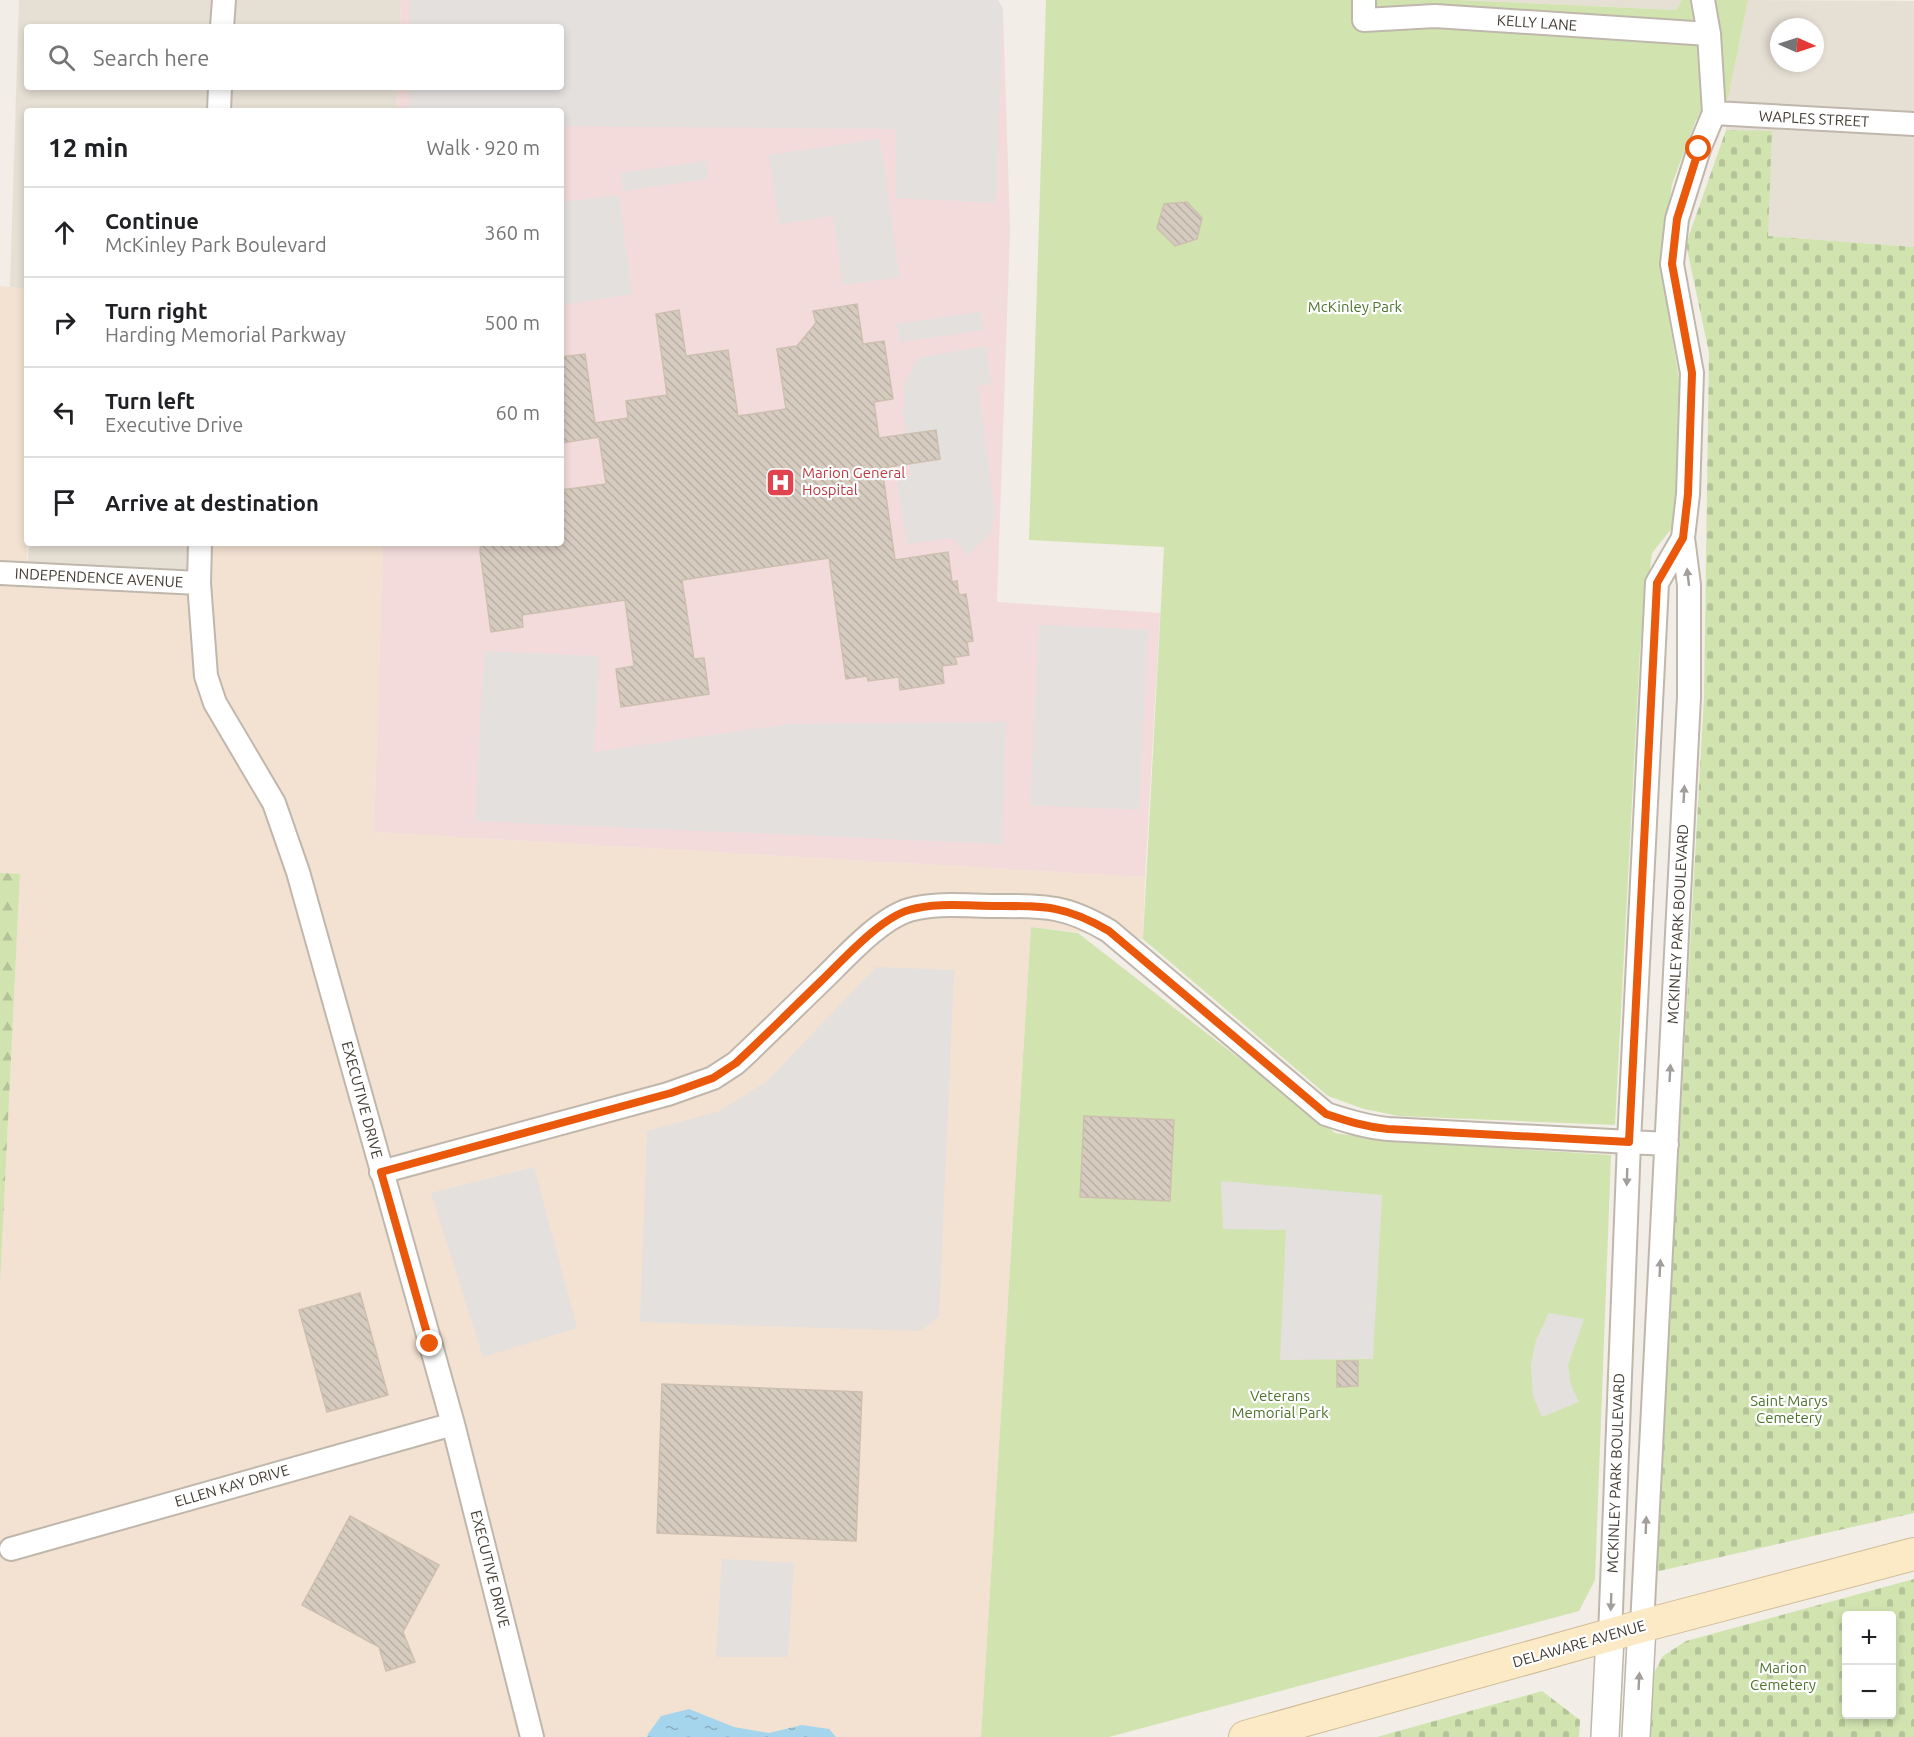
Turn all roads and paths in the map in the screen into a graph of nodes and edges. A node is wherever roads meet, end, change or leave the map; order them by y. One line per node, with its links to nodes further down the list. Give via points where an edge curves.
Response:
1 (224, 0): 4 (street)
2 (1703, 0): 5 (street, MCKINLEY PARK BOULEVARD)
3 (1364, 10): 5 (street, KELLY LANE)
4 (222, 24)
5 (1709, 34): 8 (street, MCKINLEY PARK BOULEVARD)
6 (220, 90): 7 (street)
7 (219, 108)
8 (1714, 113): 9 (street, WAPLES STREET); 10 (street, MCKINLEY PARK BOULEVARD, via 1677,219 1672,264 1692,373)
9 (1914, 124)
10 (1683, 538): 14 (street, MCKINLEY PARK BOULEVARD, via 1657,583); 15 (street, MCKINLEY PARK BOULEVARD, one-way to 10, via 1689,698 1689,585)
11 (200, 546): 13 (street, EXECUTIVE DRIVE)
12 (0, 573): 13 (street, INDEPENDENCE AVENUE)
13 (199, 583): 16 (street, EXECUTIVE DRIVE, via 206,676 215,703 274,803 297,866)
14 (1629, 1142): 15 (street); 16 (street, via 1388,1129 1348,1122 1326,1114 1109,931 1090,920 1047,906 928,906 908,910 887,921 736,1063 713,1078); 17 (street, MCKINLEY PARK BOULEVARD, one-way to 17)
15 (1666, 1144): 18 (street, MCKINLEY PARK BOULEVARD, one-way to 15)
16 (381, 1172): 19 (street, EXECUTIVE DRIVE)
17 (1622, 1310): 18 (street); 23 (street, MCKINLEY PARK BOULEVARD, one-way to 23)
18 (1658, 1310): 22 (street, MCKINLEY PARK BOULEVARD, one-way to 18)
19 (453, 1424): 20 (street, ELLEN KAY DRIVE); 24 (street, EXECUTIVE DRIVE)
20 (11, 1549)
21 (1914, 1554): 22 (main road, DELAWARE AVENUE)
22 (1642, 1626): 23 (main road, DELAWARE AVENUE); 27 (street, one-way to 22)
23 (1610, 1636): 25 (main road, DELAWARE AVENUE); 26 (street)
24 (532, 1737)
25 (1245, 1737)
26 (1605, 1737)
27 (1636, 1737)

